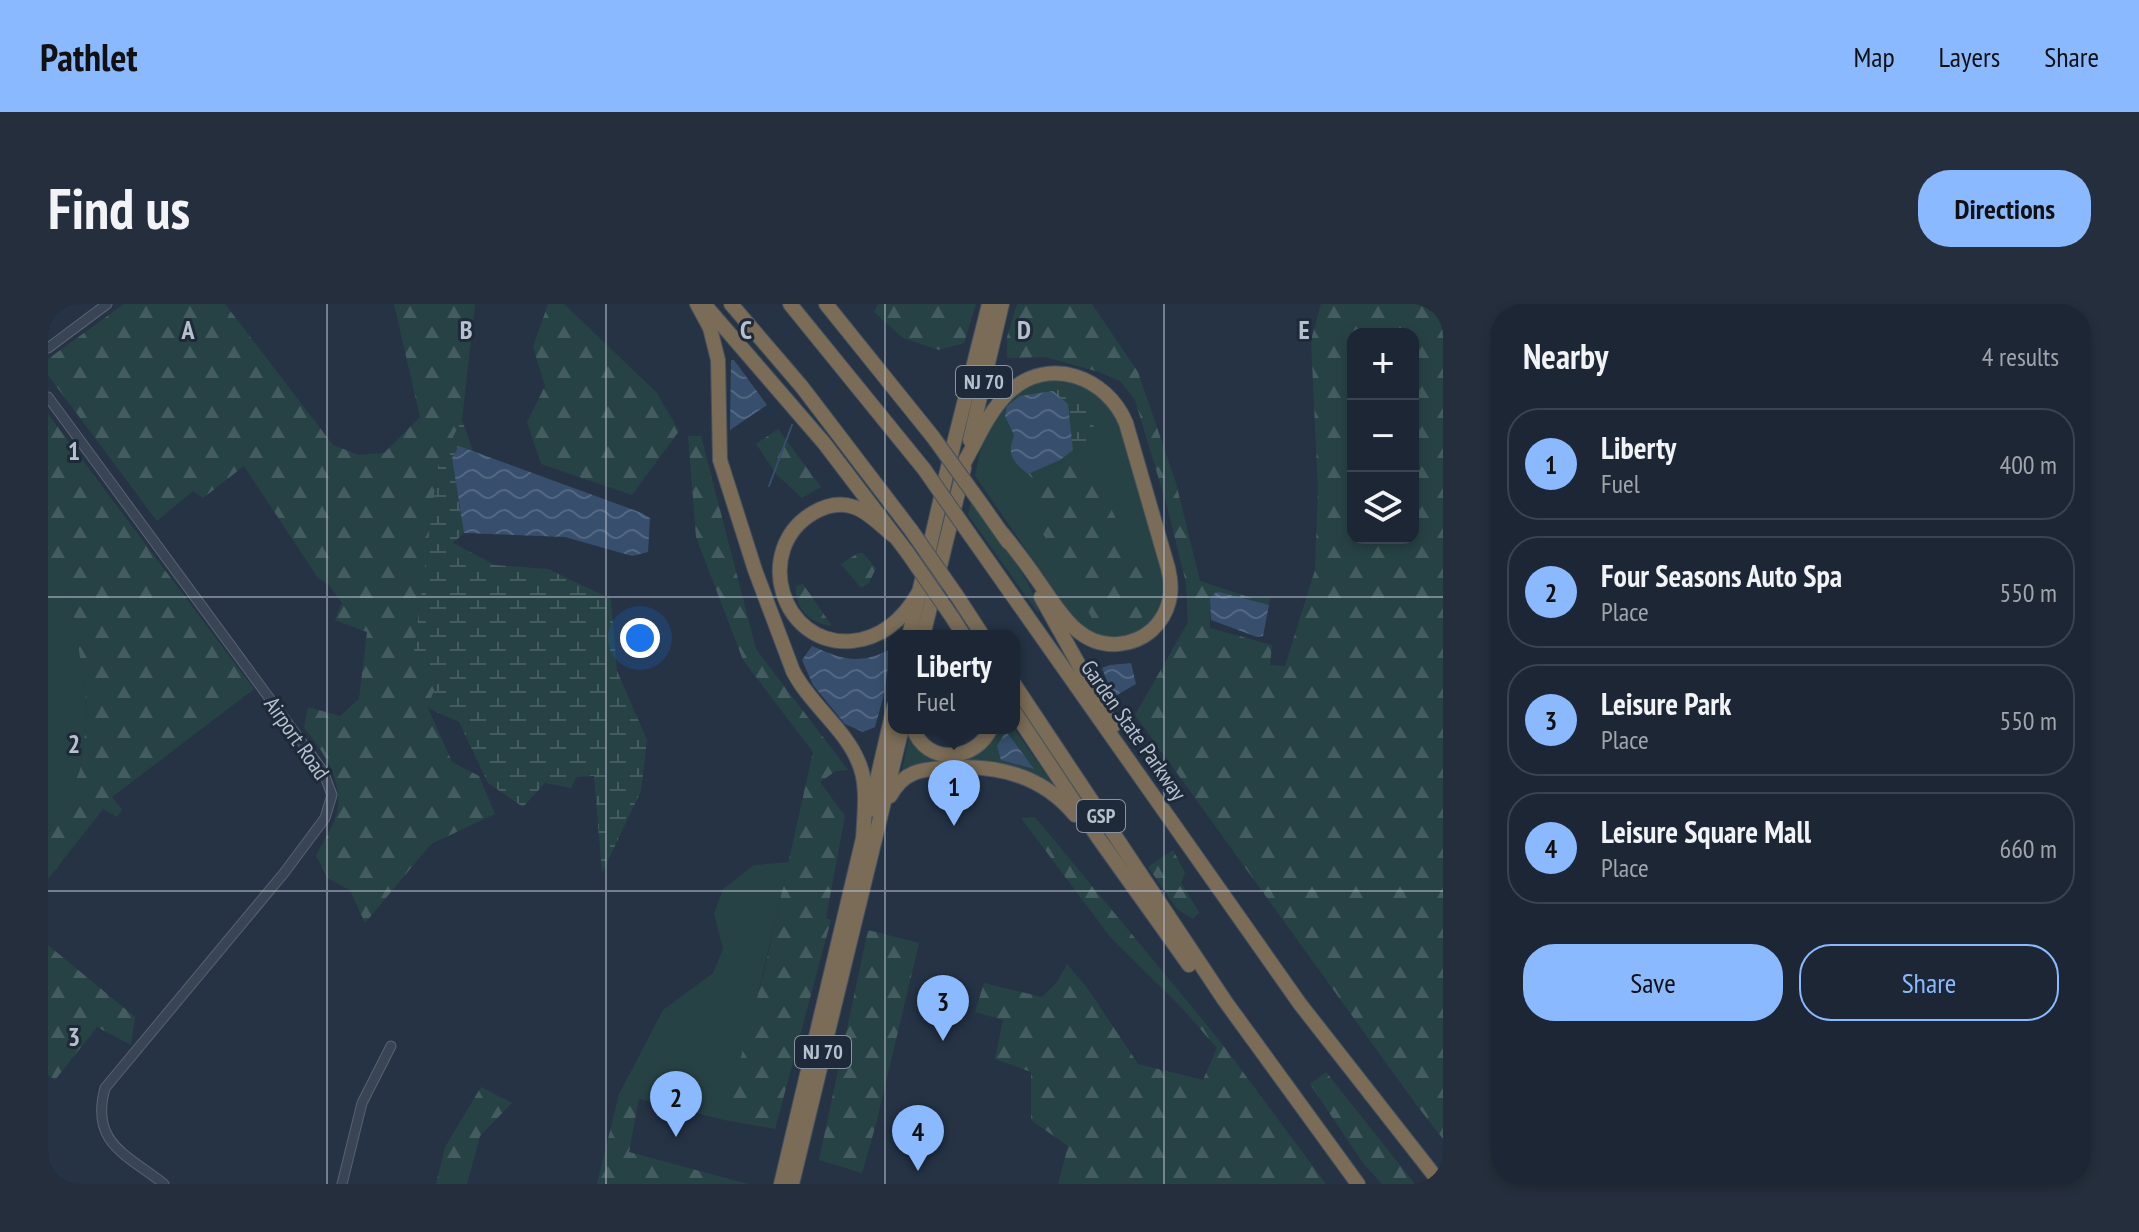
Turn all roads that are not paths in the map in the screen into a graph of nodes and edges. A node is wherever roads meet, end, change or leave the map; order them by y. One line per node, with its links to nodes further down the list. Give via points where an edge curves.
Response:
1 (107, 304): 9 (street)
2 (697, 304): 28 (highway, via 718,360 718,439 729,492 793,671 859,761)
3 (704, 304): 13 (highway, via 814,431)
4 (731, 304): 18 (highway, bridge, via 911,530)
5 (790, 304): 25 (highway, Garden State Parkway / GSP, bridge, via 924,469)
6 (989, 304): 14 (highway, NJ 70)
7 (1002, 304): 11 (highway, NJ 70)
8 (828, 306): 12 (highway, bridge)
9 (48, 348)
10 (48, 397): 31 (street, Airport Road, via 323,771 332,791 325,818 284,873 105,1088 102,1129)
11 (965, 461): 12 (highway, via 997,406 1020,384 1059,373 1098,386 1126,423 1171,577 1166,611 1151,631 1135,640 1108,645 1088,639 1067,621); 16 (highway, NJ 70)
12 (1003, 534): 25 (highway)
13 (894, 536): 14 (highway, via 851,506 817,510 784,543 778,571 783,597 809,629 844,642 895,624); 17 (highway, bridge)
14 (919, 592): 15 (highway, NJ 70)
15 (910, 630)
16 (924, 630)
17 (960, 630)
18 (979, 630)
19 (1020, 693): 29 (highway, GSP)
20 (1020, 720): 27 (highway)
21 (888, 732): 28 (highway, NJ 70)
22 (901, 734): 26 (highway, NJ 70)
23 (917, 734): 24 (highway, via 925,747 951,756 976,748)
24 (988, 734)
25 (1130, 762): 36 (highway, Garden State Parkway / GSP, via 1318,1029)
26 (881, 814): 27 (highway, via 896,786 915,771 986,767 1040,784); 34 (highway, NJ 70)
27 (1097, 836): 29 (highway, via 1215,1002)
28 (863, 841): 33 (highway, NJ 70)
29 (1242, 1025): 35 (highway, GSP)
30 (391, 1046): 32 (street, via 362,1103)
31 (164, 1184)
32 (342, 1184)
33 (781, 1184)
34 (792, 1184)
35 (1358, 1184)
36 (1441, 1184)

